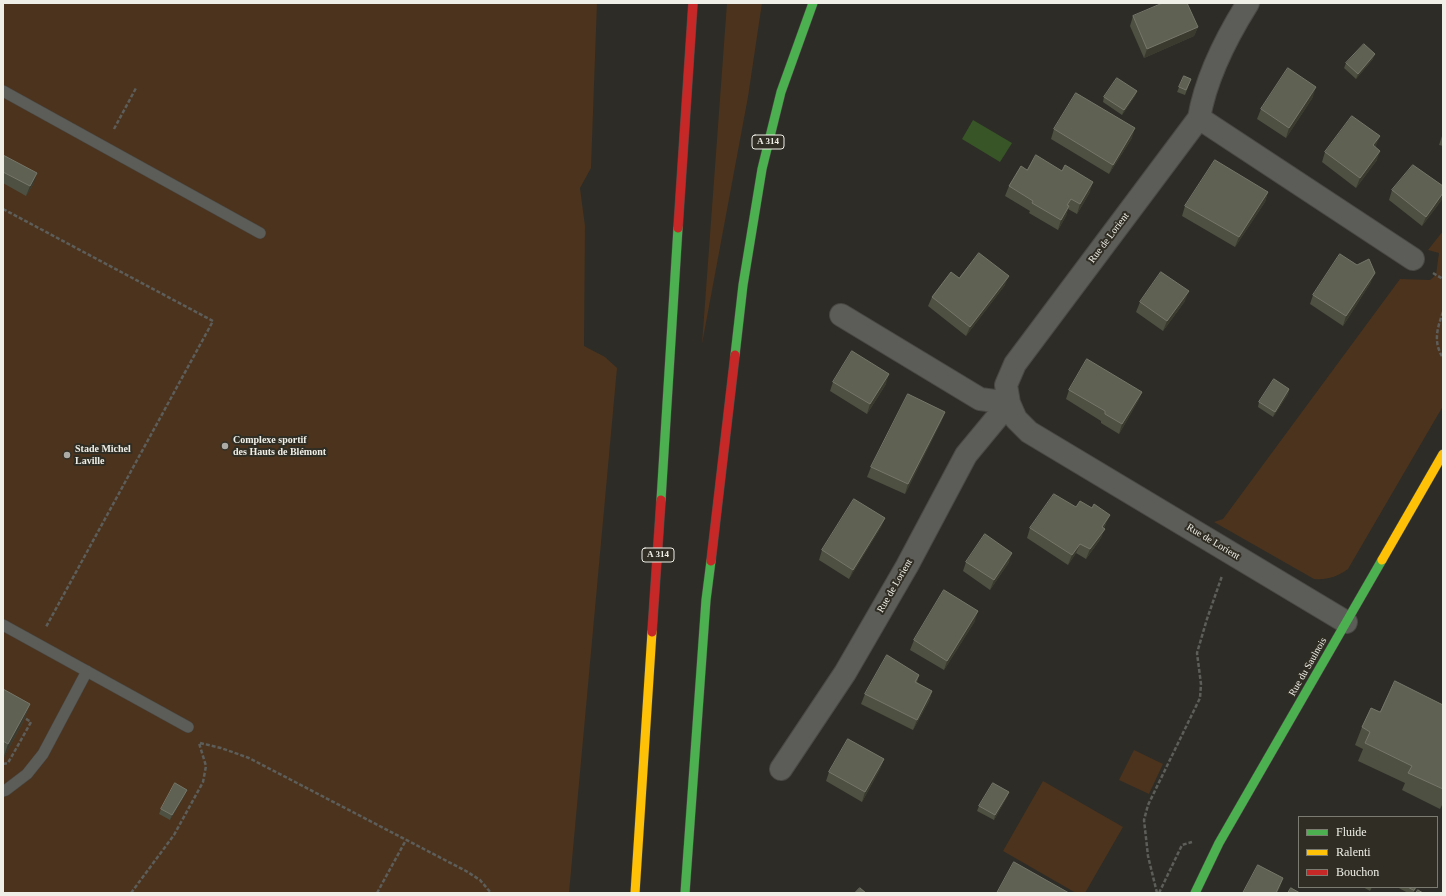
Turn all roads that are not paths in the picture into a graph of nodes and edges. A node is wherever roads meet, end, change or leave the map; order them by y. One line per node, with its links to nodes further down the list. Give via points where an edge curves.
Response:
1 (693, 3): 17 (main road, A 314)
2 (813, 3): 18 (main road, A 314, via 780,92 762,169 743,285 706,600)
3 (1248, 3): 5 (street, Rue de Lorient, via 1220,53 1202,101)
4 (3, 91): 6 (lane)
5 (1199, 118): 7 (street); 9 (street, Rue de Lorient, via 1015,364 1006,385)
6 (260, 233)
7 (1413, 259)
8 (841, 315): 9 (street, via 980,400)
9 (1009, 403): 11 (street, Rue de Lorient, via 1016,419 1029,432); 15 (street, Rue de Lorient, via 966,455 907,566 845,673)
10 (1443, 454): 11 (main road, Rue du Saulnois)
11 (1346, 622): 19 (main road, Rue du Saulnois, via 1220,843)
12 (3, 625): 13 (lane)
13 (87, 671): 14 (lane); 16 (lane, via 43,754 27,774)
14 (188, 727)
15 (781, 769)
16 (3, 790)
17 (635, 893)
18 (685, 893)
19 (1195, 893)

